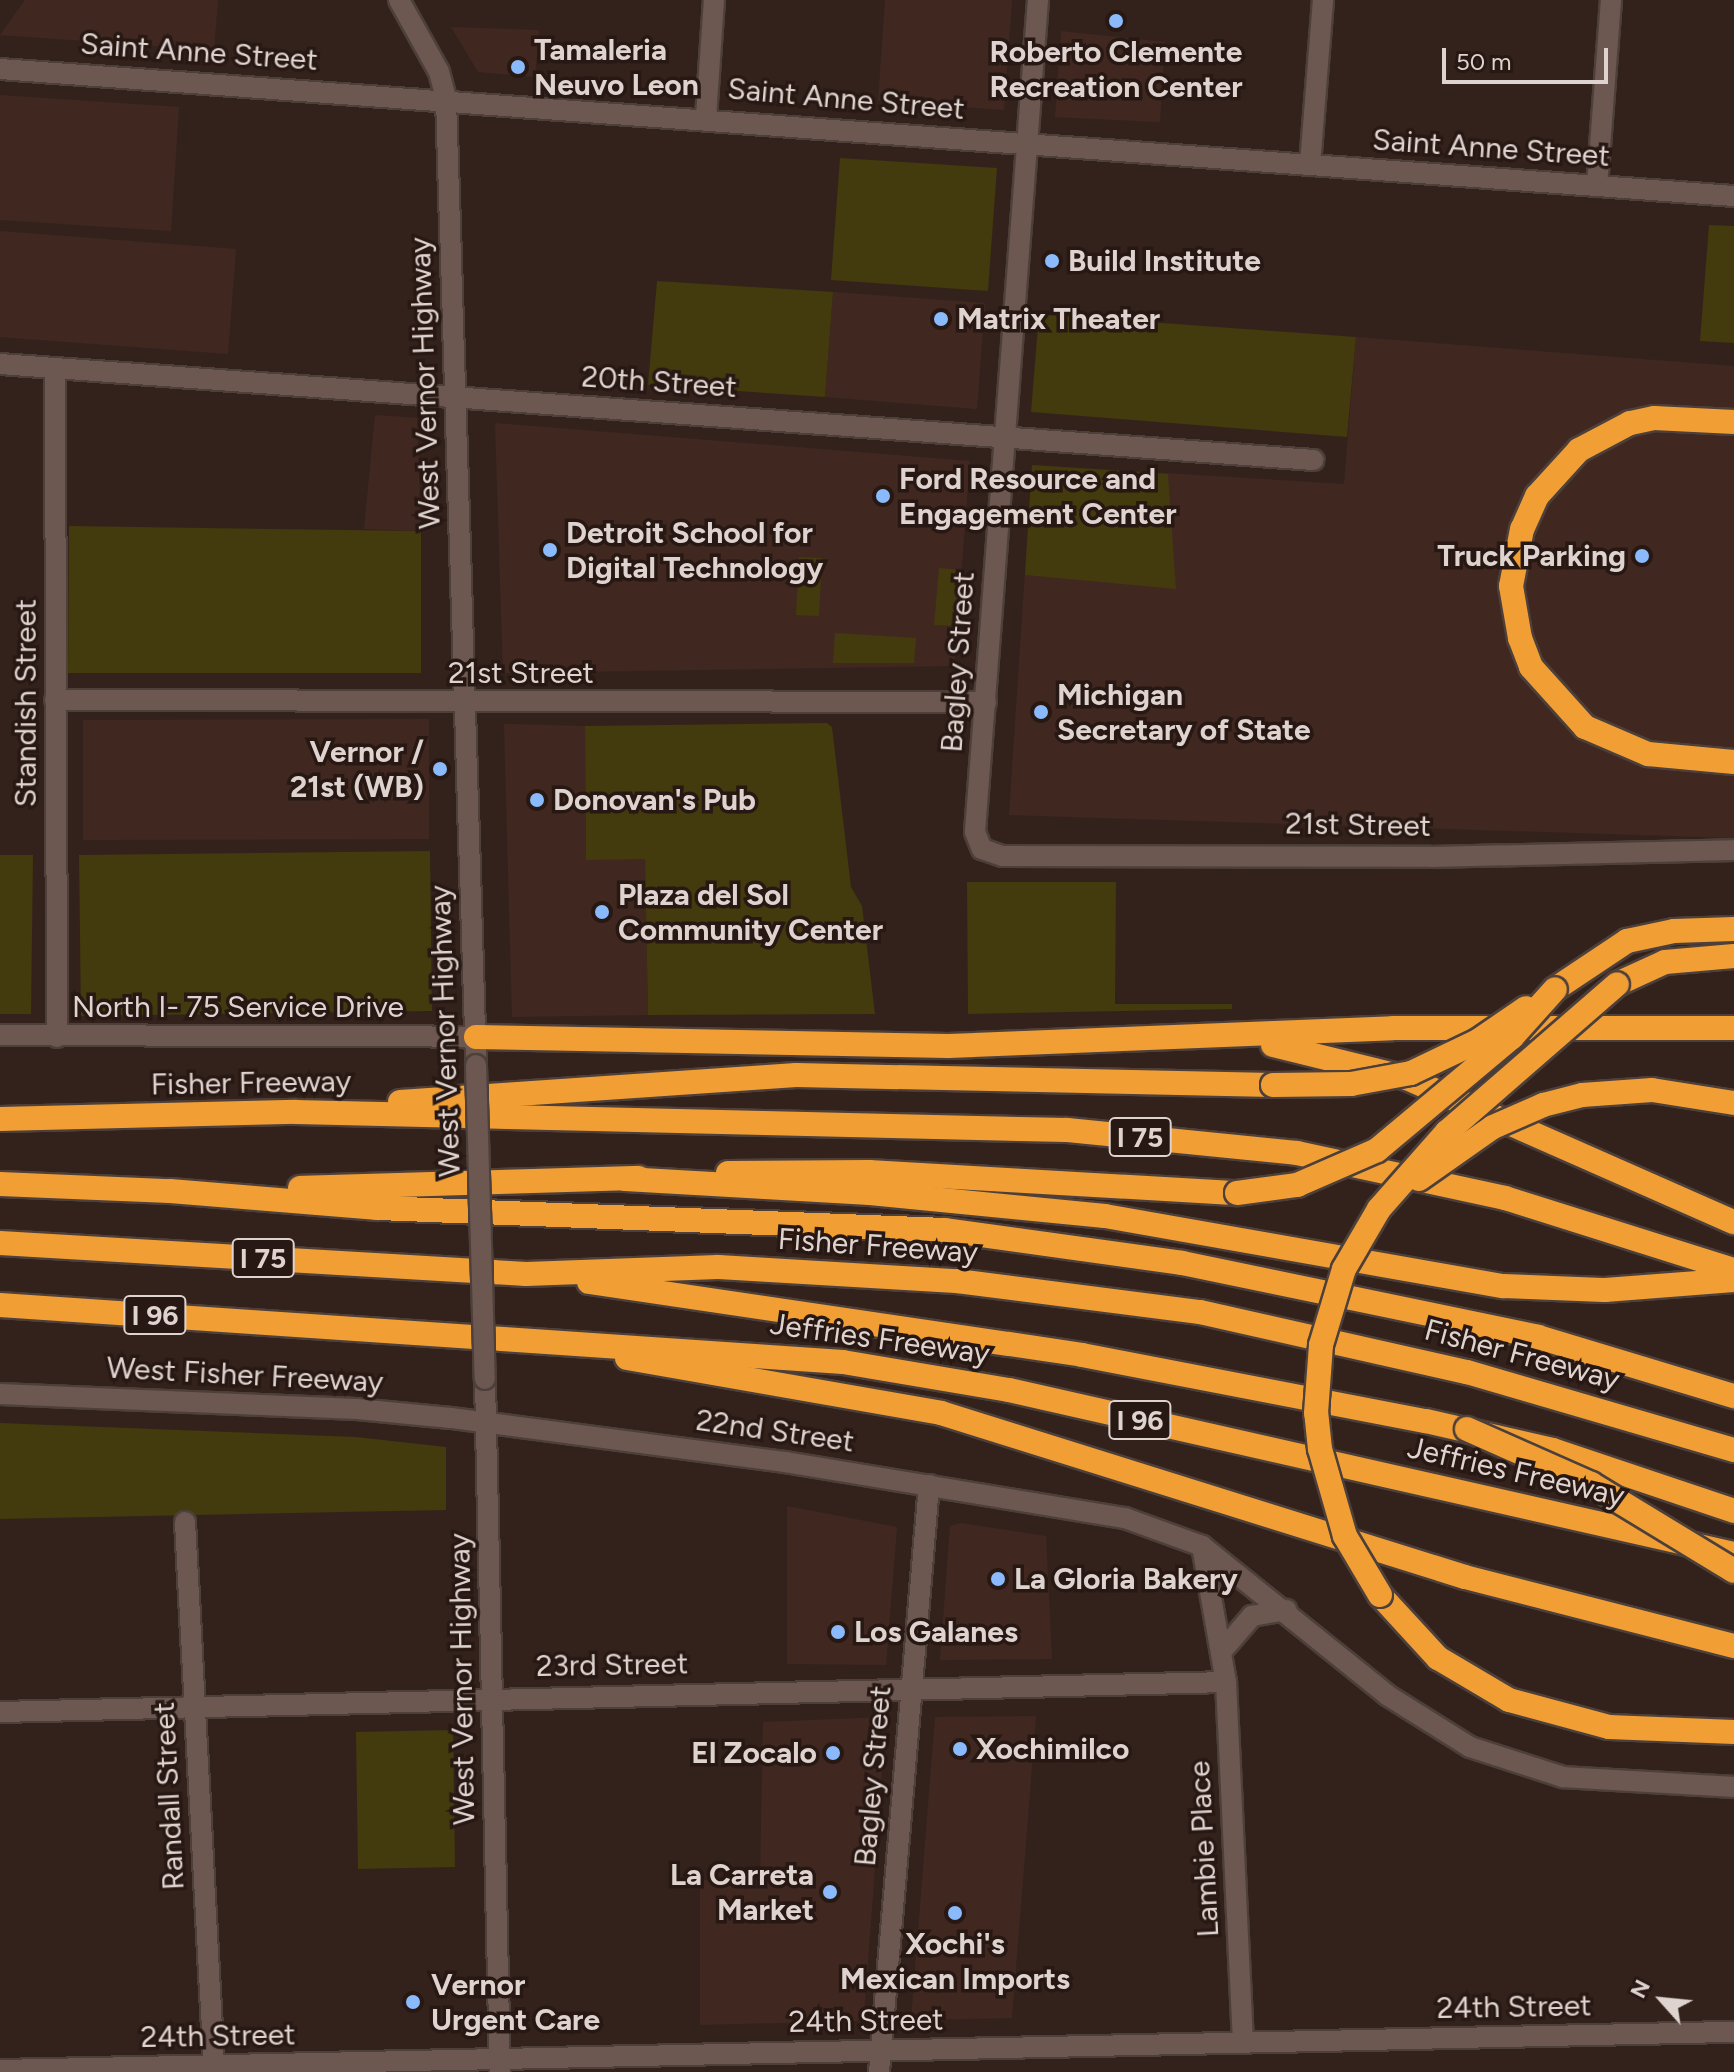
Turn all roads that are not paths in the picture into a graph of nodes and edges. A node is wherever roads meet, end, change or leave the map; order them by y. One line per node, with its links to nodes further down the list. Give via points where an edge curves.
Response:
1 (399, 0): 7 (street, West Vernor Highway, via 439,72)
2 (714, 0): 8 (street)
3 (1038, 0): 9 (street, Bagley Street)
4 (1323, 0): 10 (street)
5 (1611, 0): 11 (street)
6 (0, 69): 7 (street, Saint Anne Street)
7 (446, 98): 8 (street, Saint Anne Street); 15 (street, West Vernor Highway)
8 (706, 117): 9 (street, Saint Anne Street)
9 (1027, 145): 10 (street, Saint Anne Street); 17 (street, Bagley Street)
10 (1310, 165): 11 (street, Saint Anne Street)
11 (1597, 186): 12 (street, Saint Anne Street)
12 (1734, 196)
13 (0, 364): 14 (street, 20th Street)
14 (55, 368): 15 (street, 20th Street); 19 (street, Standish Street)
15 (455, 398): 17 (street, 20th Street); 21 (street, West Vernor Highway)
16 (1734, 422): 22 (highway, via 1654,418 1630,423 1579,450 1537,496 1522,529 1511,586 1531,667 1585,727 1648,754)
17 (1005, 438): 18 (street, 20th Street); 20 (street, Bagley Street)
18 (1313, 460)
19 (55, 700): 21 (street, 21st Street); 30 (street, Standish Street)
20 (986, 702): 21 (street, 21st Street); 23 (street, Bagley Street, via 975,832)
21 (466, 703): 31 (street, West Vernor Highway)
22 (1734, 762)
23 (982, 849): 24 (street, 21st Street, via 1002,856 1431,857)
24 (1734, 850)
25 (1734, 929): 27 (highway, via 1674,931 1627,941)
26 (1734, 956): 39 (highway, bridge, via 1665,962 1617,984 1447,1132)
27 (1558, 986): 34 (highway, bridge, via 1478,1041 1411,1073 1351,1084 796,1075 556,1088); 36 (highway, bridge, via 1512,1037 1377,1150 1297,1185 1237,1193 764,1171)
28 (1734, 1028): 32 (highway, via 1393,1028)
29 (0, 1035): 30 (street, North I- 75 Service Drive)
30 (57, 1037): 31 (street, North I- 75 Service Drive)
31 (476, 1037): 32 (highway, via 948,1046); 49 (street, West Vernor Highway, bridge)
32 (1232, 1038): 40 (highway, via 1320,1053 1407,1078)
33 (1734, 1103): 39 (highway, bridge, via 1652,1090 1582,1095 1543,1105 1468,1141)
34 (296, 1112): 35 (highway, Fisher Freeway / I 75); 42 (highway, Fisher Freeway / I 75, via 1005,1128 1297,1153 1505,1198)
35 (0, 1119)
36 (625, 1179): 38 (highway); 44 (highway, via 969,1201 1238,1236 1504,1286 1605,1290)
37 (0, 1184): 38 (highway)
38 (170, 1191): 48 (highway, via 378,1208 945,1230 1064,1245 1182,1263 1538,1337)
39 (1379, 1209): 66 (highway, bridge, via 1344,1269 1332,1304 1321,1345 1316,1413 1333,1502 1380,1595 1438,1658 1509,1700 1609,1727)
40 (1734, 1222)
41 (0, 1243): 43 (highway, Fisher Freeway / I 75)
42 (1734, 1270)
43 (526, 1274): 50 (highway, via 1082,1355); 51 (highway, Fisher Freeway / I 75, via 718,1267 916,1277 1200,1312 1467,1372)
44 (1734, 1280)
45 (0, 1305): 46 (highway, Jeffries Freeway / I 96)
46 (538, 1344): 56 (highway, Jeffries Freeway / I 96, via 675,1347 843,1362 1009,1390); 59 (highway, via 941,1413 1465,1577)
47 (0, 1394): 49 (street, West Fisher Freeway, via 357,1409)
48 (1734, 1396)
49 (486, 1422): 52 (street, 22nd Street); 63 (street, West Vernor Highway)
50 (1467, 1429): 53 (highway, bridge, via 1553,1450); 57 (highway, bridge, via 1591,1484)
51 (1734, 1450)
52 (929, 1485): 55 (street, 22nd Street, via 1147,1523); 62 (street, Bagley Street)
53 (1734, 1511)
54 (185, 1522): 64 (street, Randall Street)
55 (1202, 1546): 58 (street, 22nd Street); 60 (street, Lambie Place)
56 (1734, 1554)
57 (1734, 1571)
58 (1286, 1610): 60 (street, via 1264,1609 1252,1616); 67 (street, 22nd Street, via 1428,1723 1513,1764 1563,1777)
59 (1734, 1646)
60 (1221, 1652): 61 (street, Lambie Place)
61 (1226, 1682): 62 (street, 23rd Street); 69 (street, Lambie Place)
62 (911, 1689): 63 (street, 23rd Street); 70 (street, Bagley Street)
63 (494, 1698): 64 (street, 23rd Street); 71 (street, West Vernor Highway)
64 (195, 1708): 65 (street, 23rd Street); 72 (street, Randall Street)
65 (0, 1712)
66 (1734, 1732)
67 (1734, 1787)
68 (1734, 2032): 69 (street, 24th Street)
69 (1243, 2043): 70 (street, 24th Street)
70 (879, 2062): 71 (street, 24th Street)
71 (500, 2065): 72 (street, 24th Street)
72 (214, 2066): 73 (street, 24th Street)
73 (0, 2070)

